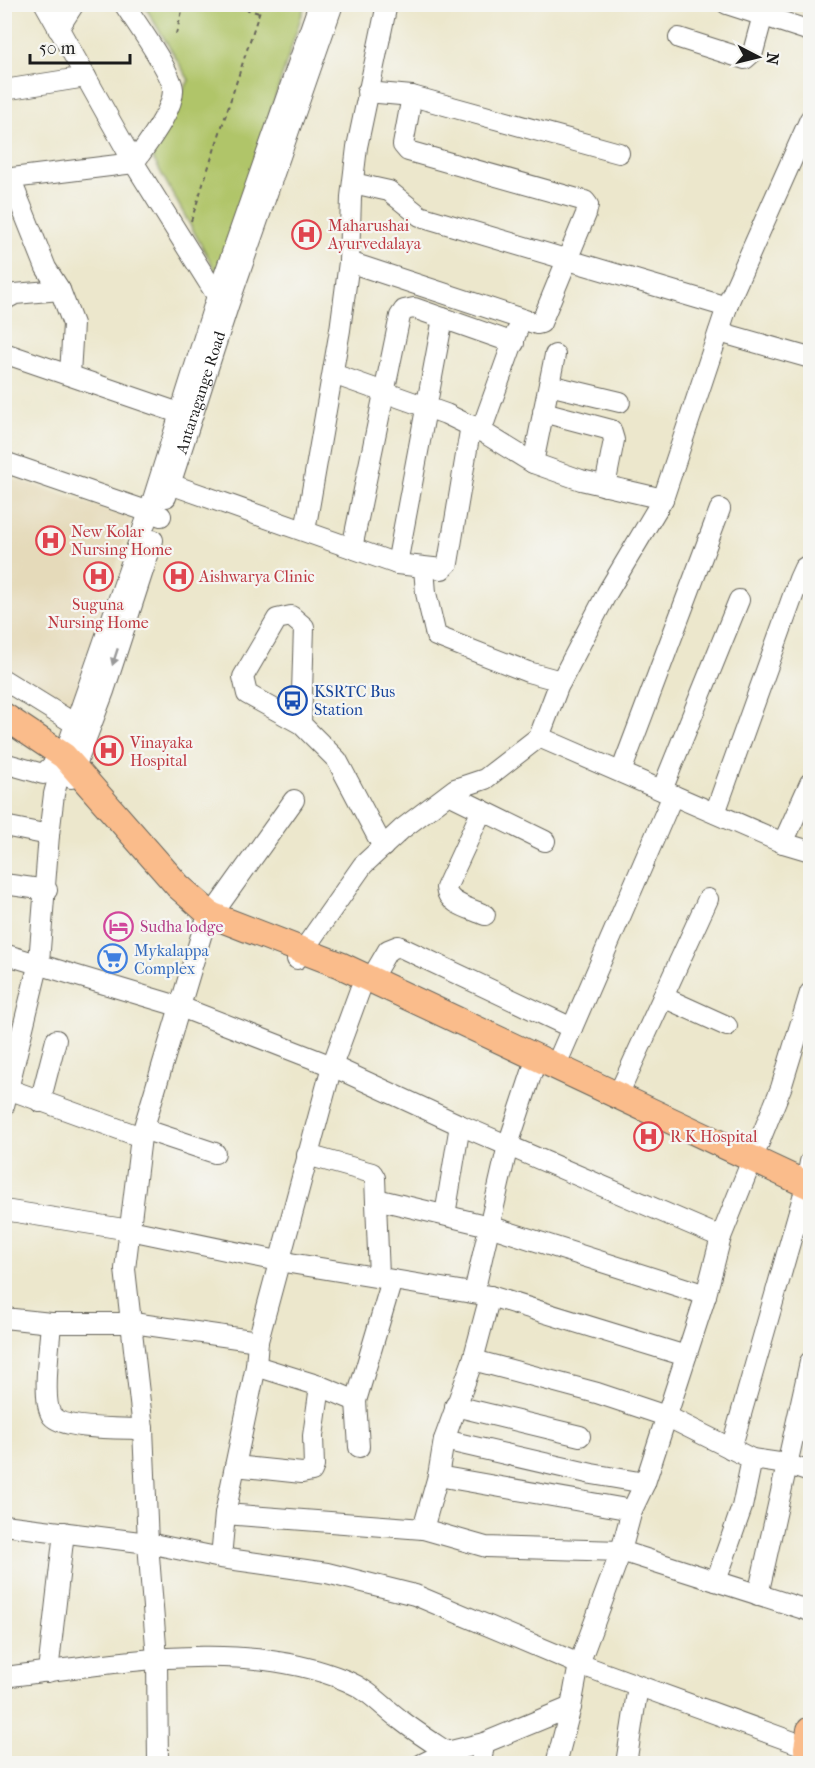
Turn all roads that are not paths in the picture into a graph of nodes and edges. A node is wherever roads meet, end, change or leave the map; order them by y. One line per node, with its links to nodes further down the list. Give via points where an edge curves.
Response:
1 (45, 4): 9 (street)
2 (74, 4): 9 (street)
3 (124, 4): 18 (street, via 173,89 168,110)
4 (319, 4): 25 (street, Antaragange Road)
5 (333, 4): 25 (street, Antaragange Road)
6 (387, 4): 14 (street)
7 (728, 4): 8 (street)
8 (765, 10): 10 (street); 11 (street, via 753,52 745,59)
9 (58, 29): 12 (street)
10 (810, 31)
11 (679, 39)
12 (86, 77): 13 (street); 18 (street)
13 (4, 90)
14 (367, 92): 15 (street); 20 (street)
15 (412, 96): 17 (street); 21 (street, via 403,145 408,151 585,201 586,214)
16 (809, 124): 26 (street)
17 (619, 153)
18 (134, 163): 19 (street); 25 (street, via 183,245)
19 (7, 178): 23 (street)
20 (353, 183): 21 (street, via 389,191 420,216); 22 (street)
21 (567, 261): 26 (street); 27 (street, via 541,323)
22 (349, 262): 27 (street); 35 (street)
23 (60, 290): 24 (street, via 15,294); 34 (street, via 73,324)
24 (4, 300)
25 (223, 300): 40 (street, Antaragange Road); 45 (street, Antaragange Road)
26 (727, 307): 29 (street)
27 (521, 317): 30 (street)
28 (443, 318): 30 (street); 37 (street, via 414,308 404,310); 39 (street)
29 (719, 332): 33 (street); 47 (street)
30 (514, 343): 42 (street)
31 (4, 353): 34 (street)
32 (555, 355): 36 (street)
33 (810, 358)
34 (70, 374): 40 (street)
35 (333, 374): 37 (street); 50 (street)
36 (549, 385): 38 (street); 41 (street)
37 (385, 391): 39 (street); 51 (street)
38 (620, 402)
39 (425, 406): 42 (street); 52 (street)
40 (179, 412): 49 (street, Antaragange Road)
41 (543, 412): 44 (street); 46 (street, via 611,430 614,440)
42 (476, 428): 44 (street); 54 (street, via 448,563 442,569)
43 (4, 462): 49 (street)
44 (533, 464): 46 (street)
45 (170, 484): 49 (street, Antaragange Road); 50 (street)
46 (605, 486): 47 (street)
47 (663, 499): 57 (street)
48 (720, 509): 64 (street)
49 (155, 514): 59 (street, Antaragange Road); 65 (street, Antaragange Road, one-way to 65, via 104,691)
50 (306, 531): 51 (street)
51 (352, 548): 52 (street)
52 (397, 564): 54 (street)
53 (810, 564): 71 (street, via 804,568)
54 (424, 568): 57 (street, via 436,636)
55 (739, 600): 67 (street)
56 (4, 680): 59 (street)
57 (561, 681): 62 (street)
58 (4, 716): 65 (main road)
59 (75, 724): 65 (street, Antaragange Road)
60 (301, 724): 60 (street, via 246,694 243,677 277,619 291,616 304,627); 76 (street, via 337,760)
61 (4, 732): 65 (main road)
62 (539, 737): 64 (street); 68 (street, via 485,778)
63 (4, 763): 65 (street, via 43,774)
64 (621, 772): 67 (street)
65 (62, 774): 73 (street); 82 (main road, via 178,886)
66 (810, 783): 75 (street)
67 (667, 792): 71 (street); 91 (street)
68 (449, 794): 70 (street); 76 (street)
69 (294, 800): 82 (street)
70 (482, 810): 74 (street); 81 (street, via 446,895)
71 (715, 813): 75 (street)
72 (4, 826): 73 (street)
73 (49, 835): 79 (street)
74 (545, 841)
75 (783, 843): 77 (street)
76 (383, 847): 83 (street, via 363,865)
77 (810, 851)
78 (4, 884): 79 (street)
79 (47, 890): 85 (street)
80 (708, 899): 88 (street)
81 (485, 915)
82 (207, 920): 83 (main road); 89 (street)
83 (300, 953): 86 (main road)
84 (4, 954): 85 (street)
85 (39, 962): 89 (street); 95 (street)
86 (366, 983): 91 (street, via 388,950 398,946); 93 (street); 94 (main road)
87 (810, 993): 103 (street, via 782,1088)
88 (663, 997): 90 (street); 96 (street)
89 (178, 1006): 93 (street); 99 (street)
90 (727, 1026)
91 (572, 1028): 94 (street)
92 (56, 1040): 97 (street)
93 (332, 1066): 98 (street); 102 (street)
94 (545, 1067): 96 (main road); 100 (street); 103 (main road)
95 (7, 1086): 97 (street)
96 (618, 1095): 103 (main road)
97 (40, 1102): 99 (street)
98 (460, 1125): 100 (street); 107 (street)
99 (142, 1133): 101 (street); 109 (street)
100 (508, 1146): 108 (street); 110 (street)
101 (215, 1153)
102 (307, 1155): 105 (street, via 372,1173); 111 (street)
103 (751, 1165): 104 (main road); 110 (street)
104 (808, 1186): 131 (street)
105 (376, 1199): 107 (street); 112 (street)
106 (4, 1210): 109 (street)
107 (445, 1215): 108 (street)
108 (489, 1226): 113 (street); 114 (street)
109 (130, 1230): 111 (street); 117 (street, via 125,1269)
110 (721, 1237): 114 (street)
111 (278, 1261): 112 (street); 118 (street)
112 (385, 1278): 113 (street); 124 (street)
113 (482, 1294): 119 (street); 120 (street)
114 (706, 1294): 119 (street)
115 (4, 1318): 116 (street)
116 (51, 1323): 117 (street); 127 (street, via 47,1399 52,1415 60,1422 76,1425)
117 (133, 1323): 118 (street); 127 (street)
118 (258, 1341): 122 (street)
119 (686, 1356): 126 (street)
120 (473, 1360): 125 (street); 126 (street)
121 (810, 1362): 133 (street)
122 (256, 1366): 123 (street); 134 (street)
123 (320, 1386): 124 (street); 134 (street, via 312,1471)
124 (356, 1401): 130 (street)
125 (455, 1406): 128 (street); 129 (street)
126 (666, 1416): 131 (street); 137 (street)
127 (143, 1429): 143 (street)
128 (580, 1436)
129 (444, 1440): 136 (street); 137 (street)
130 (359, 1447)
131 (731, 1449): 132 (street)
132 (752, 1459): 133 (street); 146 (street, via 742,1507)
133 (786, 1464): 135 (street); 147 (street)
134 (235, 1466): 139 (street)
135 (810, 1472)
136 (438, 1476): 138 (street); 141 (street)
137 (645, 1484): 138 (street)
138 (632, 1510): 144 (street)
139 (225, 1514): 141 (street); 145 (street)
140 (4, 1525): 142 (street)
141 (423, 1529): 144 (street, via 486,1547)
142 (64, 1532): 143 (street); 151 (street)
143 (148, 1543): 145 (street); 149 (street)
144 (621, 1551): 146 (street); 150 (street)
145 (221, 1558): 150 (street, via 327,1573 415,1595)
146 (716, 1581): 147 (street)
147 (758, 1595): 148 (street)
148 (810, 1611)
149 (157, 1659): 151 (street); 157 (street, via 214,1655 306,1667 348,1682 376,1698 401,1721); 158 (street)
150 (579, 1664): 153 (street); 154 (street)
151 (48, 1672): 152 (street)
152 (4, 1677)
153 (638, 1686): 156 (street); 162 (street)
154 (572, 1707): 155 (street); 161 (street)
155 (484, 1743): 157 (street); 160 (street)
156 (809, 1747)
157 (447, 1752): 159 (street)
158 (158, 1764)
159 (422, 1764)
160 (481, 1764)
161 (556, 1764)
162 (626, 1764)

